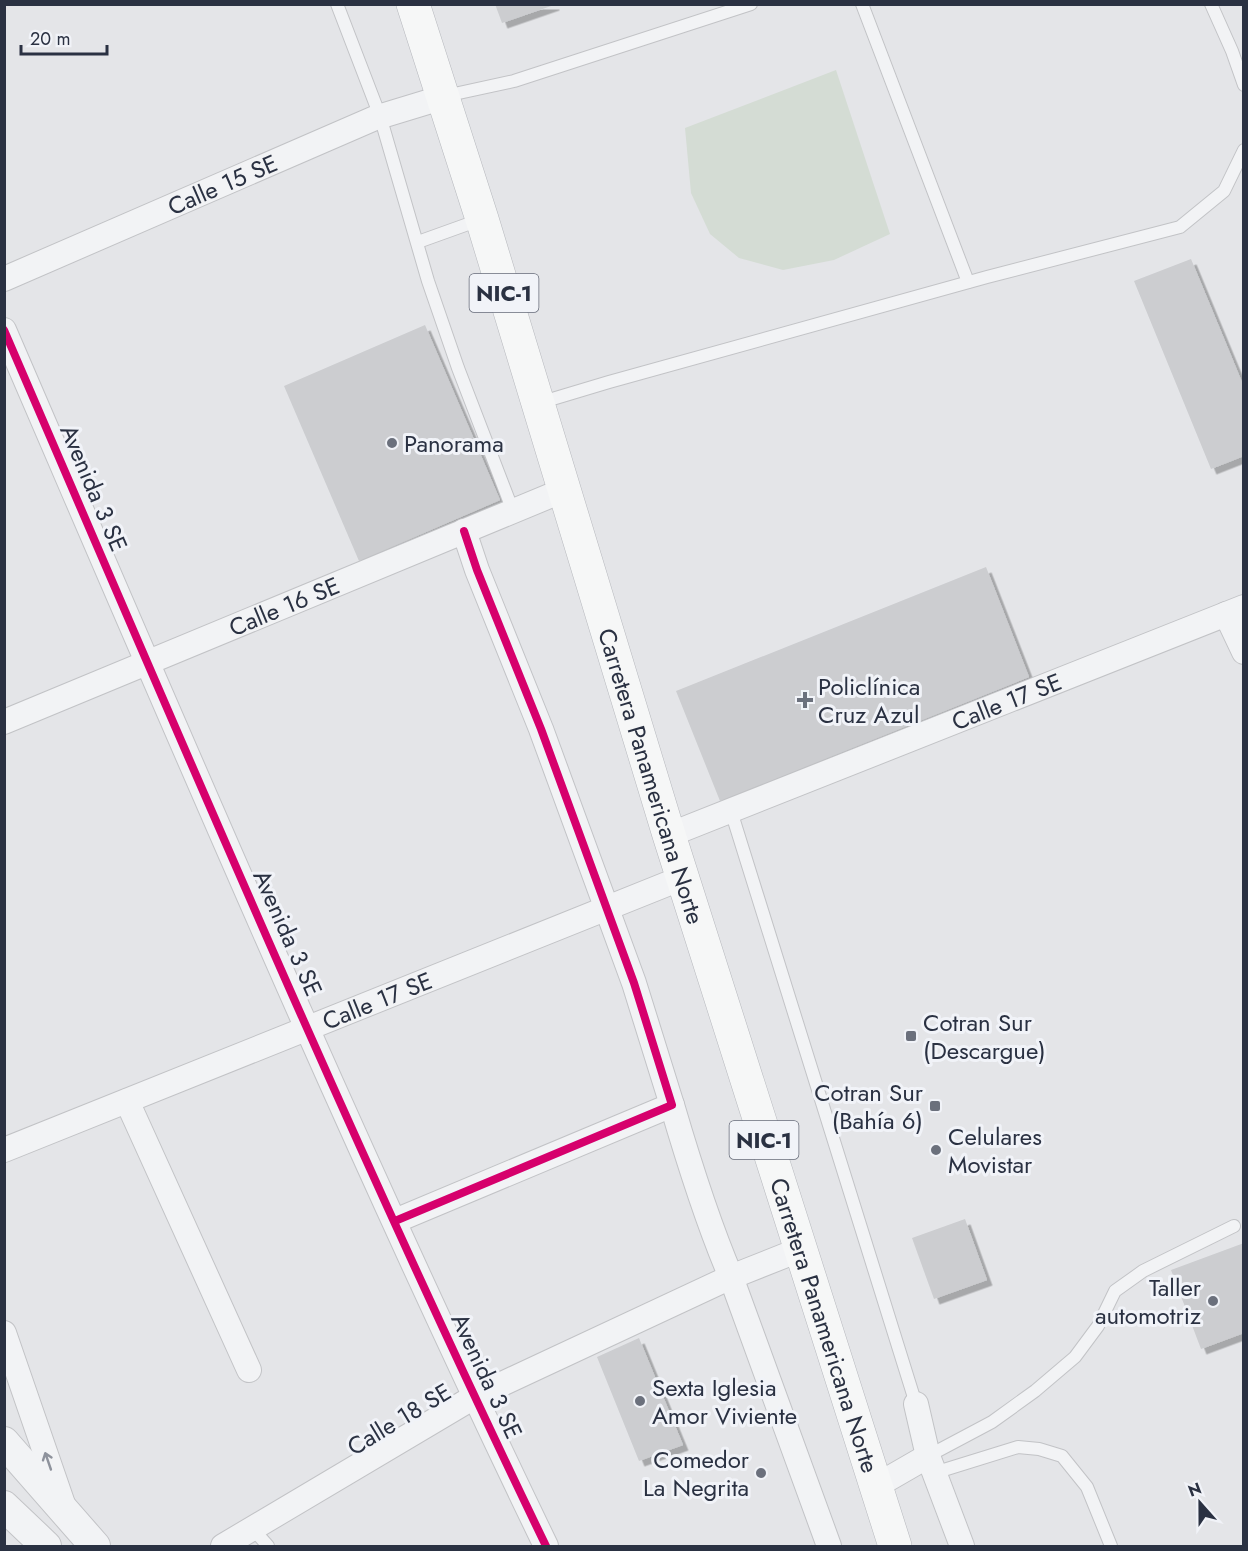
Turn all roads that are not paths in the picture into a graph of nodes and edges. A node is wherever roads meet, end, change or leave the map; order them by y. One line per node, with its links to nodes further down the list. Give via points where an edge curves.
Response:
1 (337, 4): 8 (lane)
2 (413, 4): 7 (highway, Carretera Panamericana Norte / NIC-1)
3 (751, 4): 7 (lane, via 514,81)
4 (862, 4): 13 (lane)
5 (1211, 4): 6 (lane)
6 (1244, 86)
7 (444, 97): 8 (street, Calle 15 SE); 10 (highway, Carretera Panamericana Norte / NIC-1)
8 (380, 116): 11 (lane); 12 (street, Calle 15 SE)
9 (1244, 150): 13 (lane, via 1224,190 1180,226)
10 (482, 219): 11 (lane); 15 (highway, Carretera Panamericana Norte / NIC-1)
11 (418, 242): 17 (lane, via 458,368)
12 (4, 279)
13 (968, 282): 15 (lane)
14 (4, 330): 21 (street, Avenida 3 SE)
15 (538, 404): 16 (highway, Carretera Panamericana Norte / NIC-1)
16 (564, 490): 17 (street, Calle 16 SE); 24 (highway, Carretera Panamericana Norte / NIC-1)
17 (513, 511): 18 (street, Calle 16 SE)
18 (464, 531): 21 (street, Calle 16 SE); 26 (street)
19 (1235, 611): 20 (street); 23 (street, Calle 17 SE)
20 (1244, 652)
21 (148, 664): 22 (street, Calle 16 SE); 27 (street, Avenida 3 SE)
22 (4, 722)
23 (731, 811): 24 (street, Calle 17 SE); 39 (lane)
24 (669, 835): 25 (highway, Carretera Panamericana Norte / NIC-1)
25 (682, 878): 26 (street, Calle 17 SE); 33 (highway, Carretera Panamericana Norte / NIC-1)
26 (606, 909): 27 (street, Calle 17 SE); 29 (street, via 646,1016)
27 (308, 1028): 28 (street, Calle 17 SE); 31 (street, Avenida 3 SE)
28 (127, 1101): 30 (street, Calle 17 SE); 36 (street)
29 (672, 1105): 31 (street); 34 (street, via 693,1179)
30 (4, 1150)
31 (395, 1221): 38 (street, Avenida 3 SE)
32 (1234, 1226): 41 (lane, via 1143,1272 1115,1291 1098,1326 1075,1358)
33 (800, 1250): 34 (street, Calle 18 SE); 42 (highway, Carretera Panamericana Norte / NIC-1)
34 (731, 1277): 38 (street, Calle 18 SE); 50 (street)
35 (4, 1333): 37 (street)
36 (249, 1370)
37 (11, 1376): 44 (street, one-way to 37)
38 (474, 1397): 45 (street, Calle 18 SE); 49 (street, Avenida 3 SE)
39 (916, 1404): 41 (street)
40 (4, 1442): 44 (street)
41 (931, 1464): 42 (street); 52 (street); 53 (lane, via 1018,1447 1062,1456 1087,1487)
42 (876, 1486): 51 (highway, Carretera Panamericana Norte / NIC-1)
43 (4, 1506): 46 (street)
44 (67, 1516): 47 (street)
45 (260, 1538): 48 (street, Calle 18 SE)
46 (46, 1546)
47 (95, 1546)
48 (223, 1546)
49 (546, 1546)
50 (829, 1546)
51 (895, 1546)
52 (962, 1546)
53 (1111, 1546)

